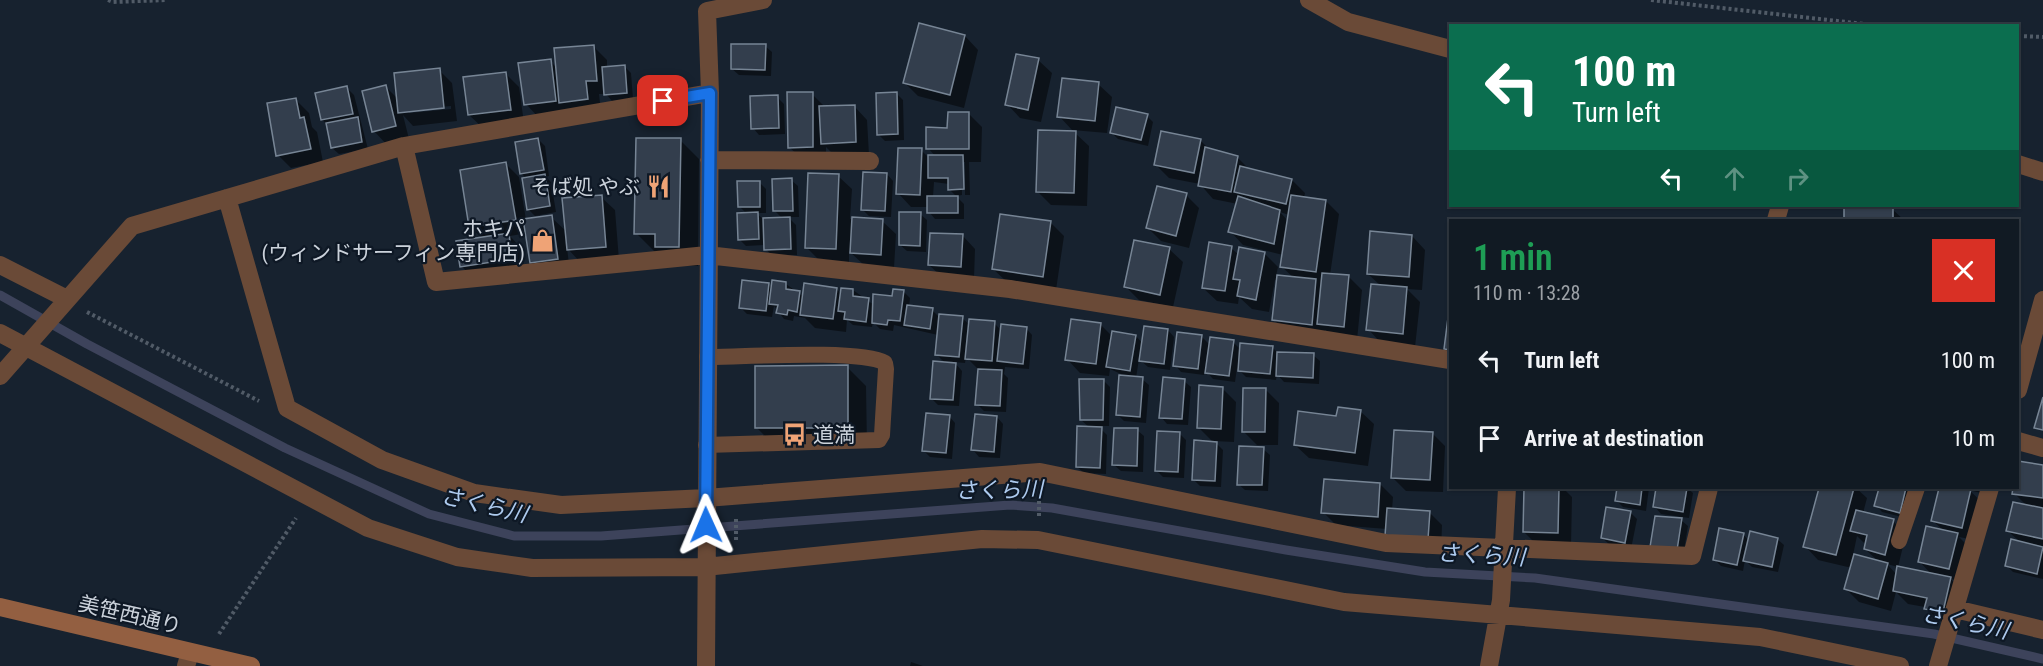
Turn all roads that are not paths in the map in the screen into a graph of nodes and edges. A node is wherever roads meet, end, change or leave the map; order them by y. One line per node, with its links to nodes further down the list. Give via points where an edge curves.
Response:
1 (763, 0): 4 (street, via 707,11)
2 (1309, 0): 3 (street, via 1348,22)
3 (1449, 48)
4 (710, 93): 5 (street); 6 (street)
5 (404, 146): 10 (street); 11 (street, via 436,282)
6 (709, 160): 7 (street); 11 (street)
7 (870, 161)
8 (2019, 164): 9 (street)
9 (2043, 172)
10 (227, 198): 14 (street, via 132,226); 28 (street, via 287,408 382,460 474,492 561,505)
11 (707, 255): 17 (street); 18 (street, via 1010,289)
12 (0, 265): 14 (street)
13 (2043, 300): 20 (street)
14 (64, 302): 16 (street)
15 (0, 333): 16 (street)
16 (32, 339): 19 (street); 31 (street, via 309,499 368,528 457,557 532,568)
17 (707, 357): 22 (street); 22 (lane, via 849,356 880,360 886,369 879,440)
18 (1449, 360)
19 (0, 376)
20 (2019, 386)
21 (2019, 441): 23 (street)
22 (706, 445): 28 (street)
23 (2043, 448)
24 (1507, 489): 30 (street)
25 (1709, 489): 30 (street, via 1692,556)
26 (1917, 489): 29 (lane)
27 (1990, 489): 34 (street)
28 (706, 501): 30 (street, via 1040,472 1386,543); 31 (street)
29 (1899, 541)
30 (1504, 552): 33 (street)
31 (705, 567): 33 (street, via 982,539 1038,540 1344,602); 39 (street)
32 (0, 607): 36 (street, 美笹西通り)
33 (1500, 608): 40 (street); 41 (street, via 1761,638)
34 (1954, 613): 35 (street); 37 (street)
35 (2043, 630)
36 (194, 658): 38 (street, 美笹西通り)
37 (1940, 661)
38 (251, 666)
39 (706, 666)
40 (1489, 666)
41 (1900, 666)

